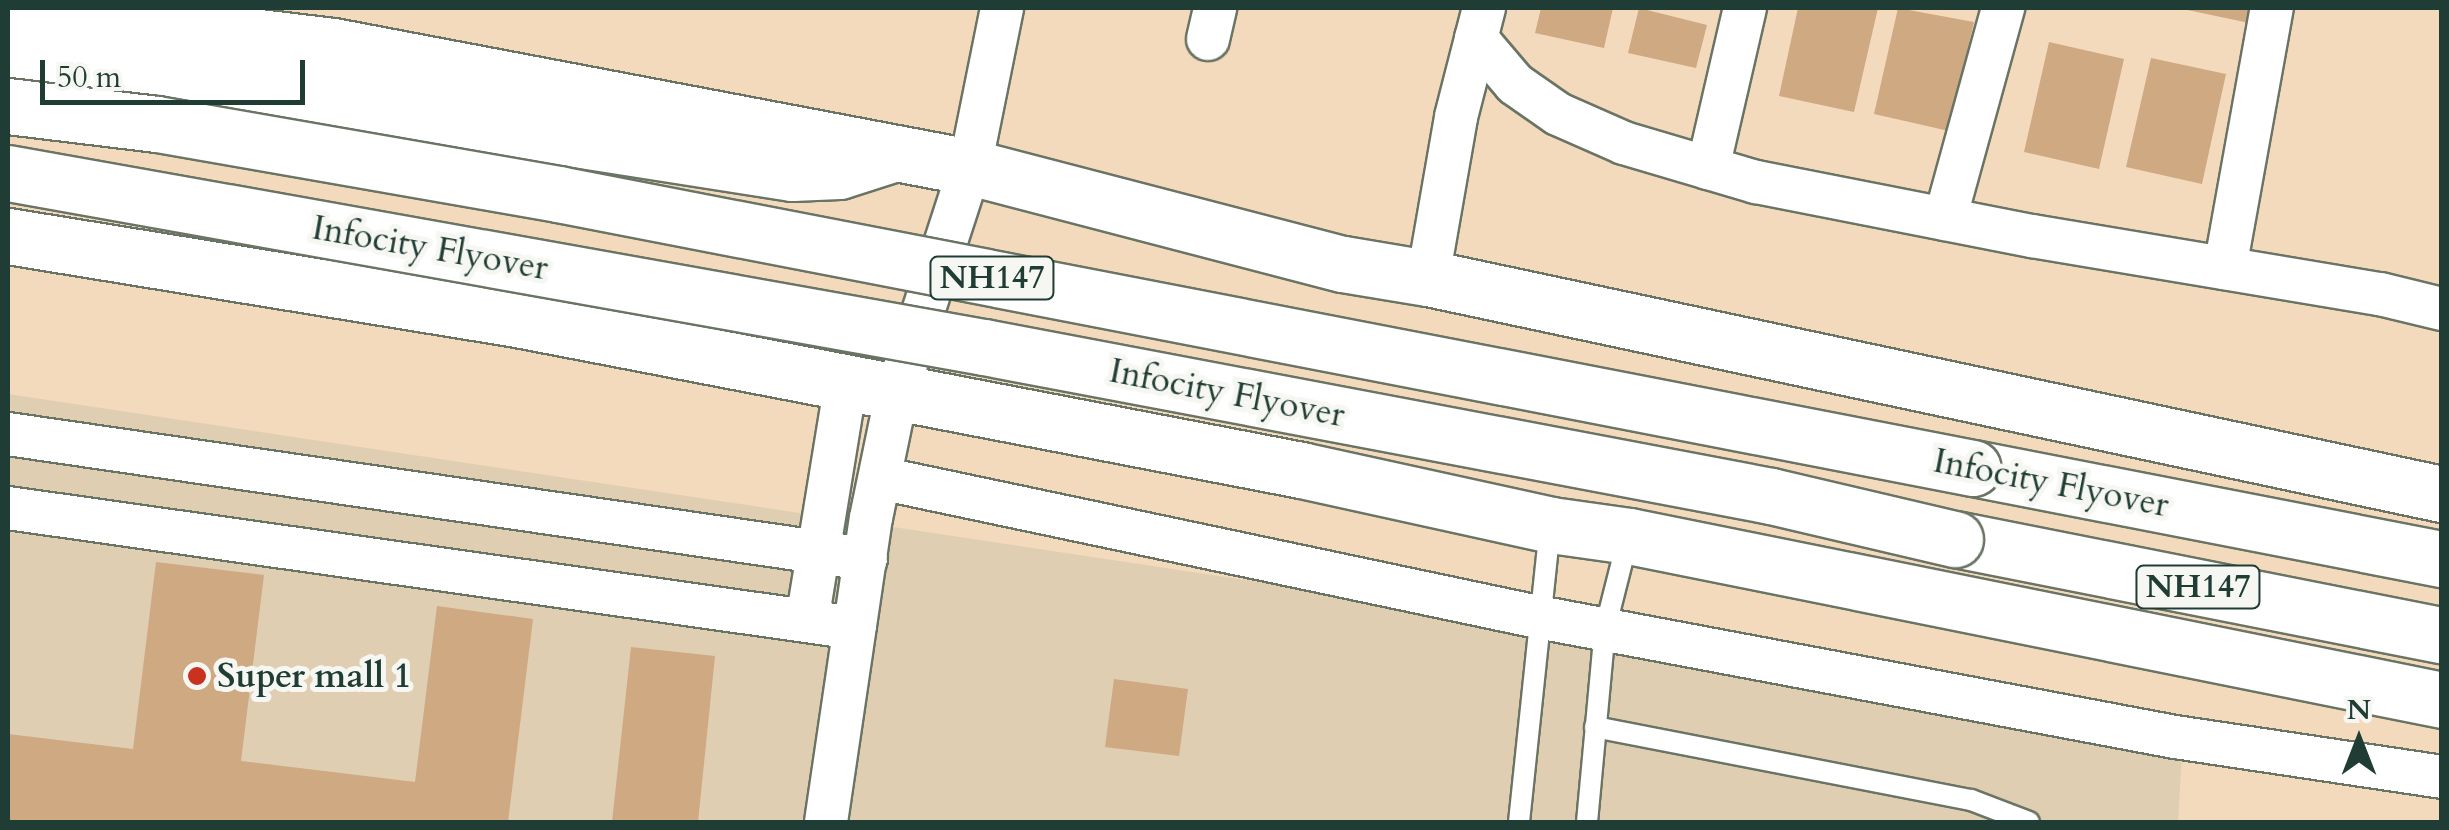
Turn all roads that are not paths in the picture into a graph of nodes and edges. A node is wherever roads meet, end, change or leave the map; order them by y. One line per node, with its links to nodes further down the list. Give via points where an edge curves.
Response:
1 (19, 8): 9 (main road, via 334,46)
2 (1002, 8): 10 (street)
3 (1746, 8): 11 (street)
4 (2003, 8): 13 (street)
5 (2272, 8): 15 (street)
6 (1480, 23): 11 (street, via 1516,84 1558,114 1624,144); 16 (street)
7 (8, 50): 9 (main road, via 792,173 839,171)
8 (8, 106): 27 (main road, Infocity Flyover / NH147, bridge, via 157,124 558,194)
9 (895, 153): 10 (main road)
10 (970, 168): 16 (main road, via 1343,264); 18 (street)
11 (1708, 168): 13 (street)
12 (8, 173): 32 (main road, Infocity Flyover / NH147, bridge, via 1771,496)
13 (1946, 220): 15 (street)
14 (8, 236): 18 (main road, via 516,319)
15 (2225, 268): 17 (street)
16 (1428, 278): 21 (main road)
17 (2442, 309)
18 (872, 387): 20 (street); 23 (main road); 25 (street)
19 (8, 434): 25 (street)
20 (880, 478): 26 (street); 28 (street)
21 (2442, 494)
22 (8, 508): 29 (street)
23 (1550, 525): 24 (main road); 28 (lane)
24 (1629, 536): 31 (lane); 33 (main road)
25 (818, 551): 26 (street); 29 (street)
26 (866, 559): 30 (street)
27 (2442, 559)
28 (1538, 618): 31 (street); 37 (lane)
29 (807, 622): 30 (street)
30 (855, 628): 36 (street)
31 (1604, 629): 34 (lane); 35 (street, via 2174,736)
32 (2442, 635)
33 (2442, 700)
34 (1596, 727): 38 (lane); 39 (lane, via 1972,800)
35 (2442, 777)
36 (826, 822)
37 (1519, 822)
38 (1586, 822)
39 (2029, 822)

